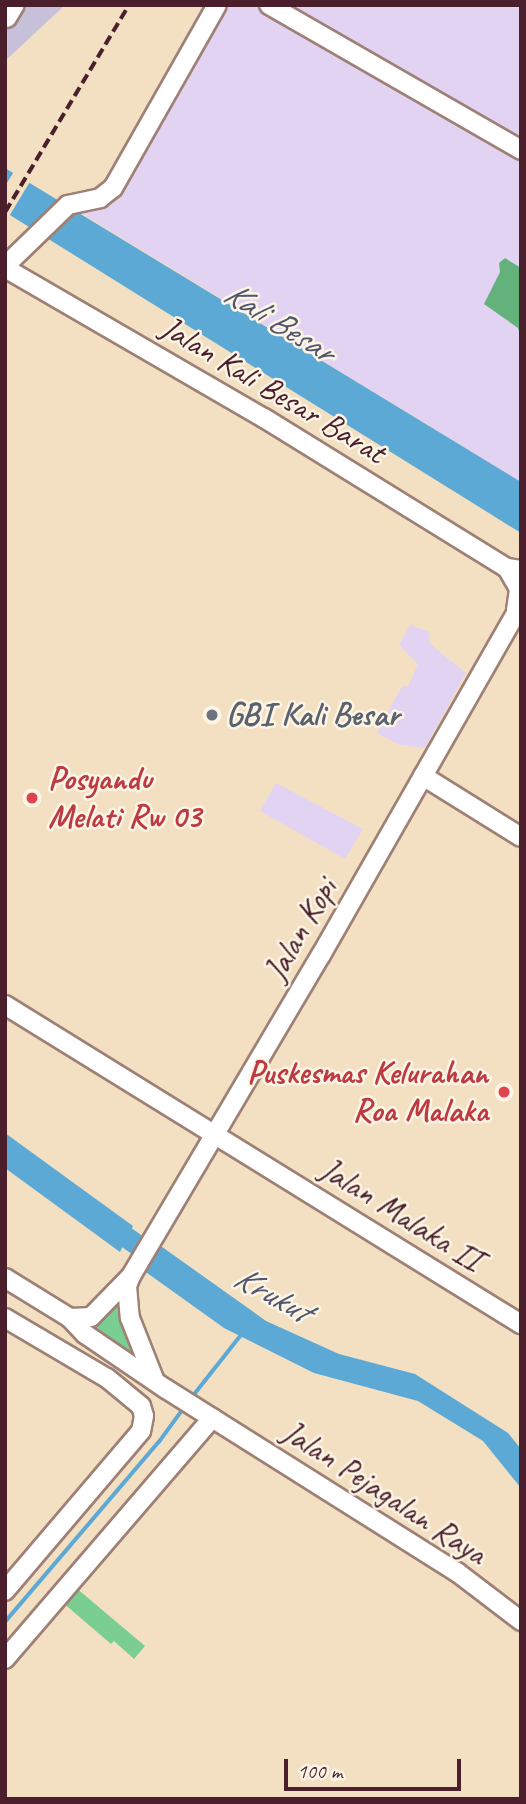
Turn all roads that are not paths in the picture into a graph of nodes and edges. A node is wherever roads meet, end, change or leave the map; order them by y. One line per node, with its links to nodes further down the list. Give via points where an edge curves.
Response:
1 (11, 5): 4 (highway)
2 (217, 5): 6 (street, via 113,188 100,198 68,205)
3 (269, 5): 5 (street)
4 (5, 15)
5 (521, 150)
6 (5, 267): 7 (street, Jalan Kali Besar Barat)
7 (514, 569): 8 (street, Jalan Kali Besar Barat)
8 (519, 608): 9 (street, Jalan Kopi)
9 (423, 776): 10 (street); 12 (street, Jalan Kopi)
10 (521, 837)
11 (5, 1005): 12 (street, Jalan Malaka II)
12 (215, 1133): 13 (street, Jalan Kopi); 17 (street, Jalan Malaka II)
13 (133, 1272): 16 (street, Jalan Kopi, via 91,1317); 18 (street, Jalan Kopi, via 127,1286 130,1318)
14 (5, 1278): 16 (street, Jalan Pejagalan Raya)
15 (5, 1318): 20 (street, via 107,1378 141,1406 144,1416 141,1431)
16 (70, 1318): 18 (street, Jalan Pejagalan Raya, via 85,1334)
17 (521, 1324)
18 (156, 1382): 19 (street, Jalan Pejagalan Raya)
19 (212, 1418): 21 (street, Jalan Pejagalan Raya, via 457,1572); 22 (street)
20 (5, 1591)
21 (521, 1621)
22 (5, 1659)

